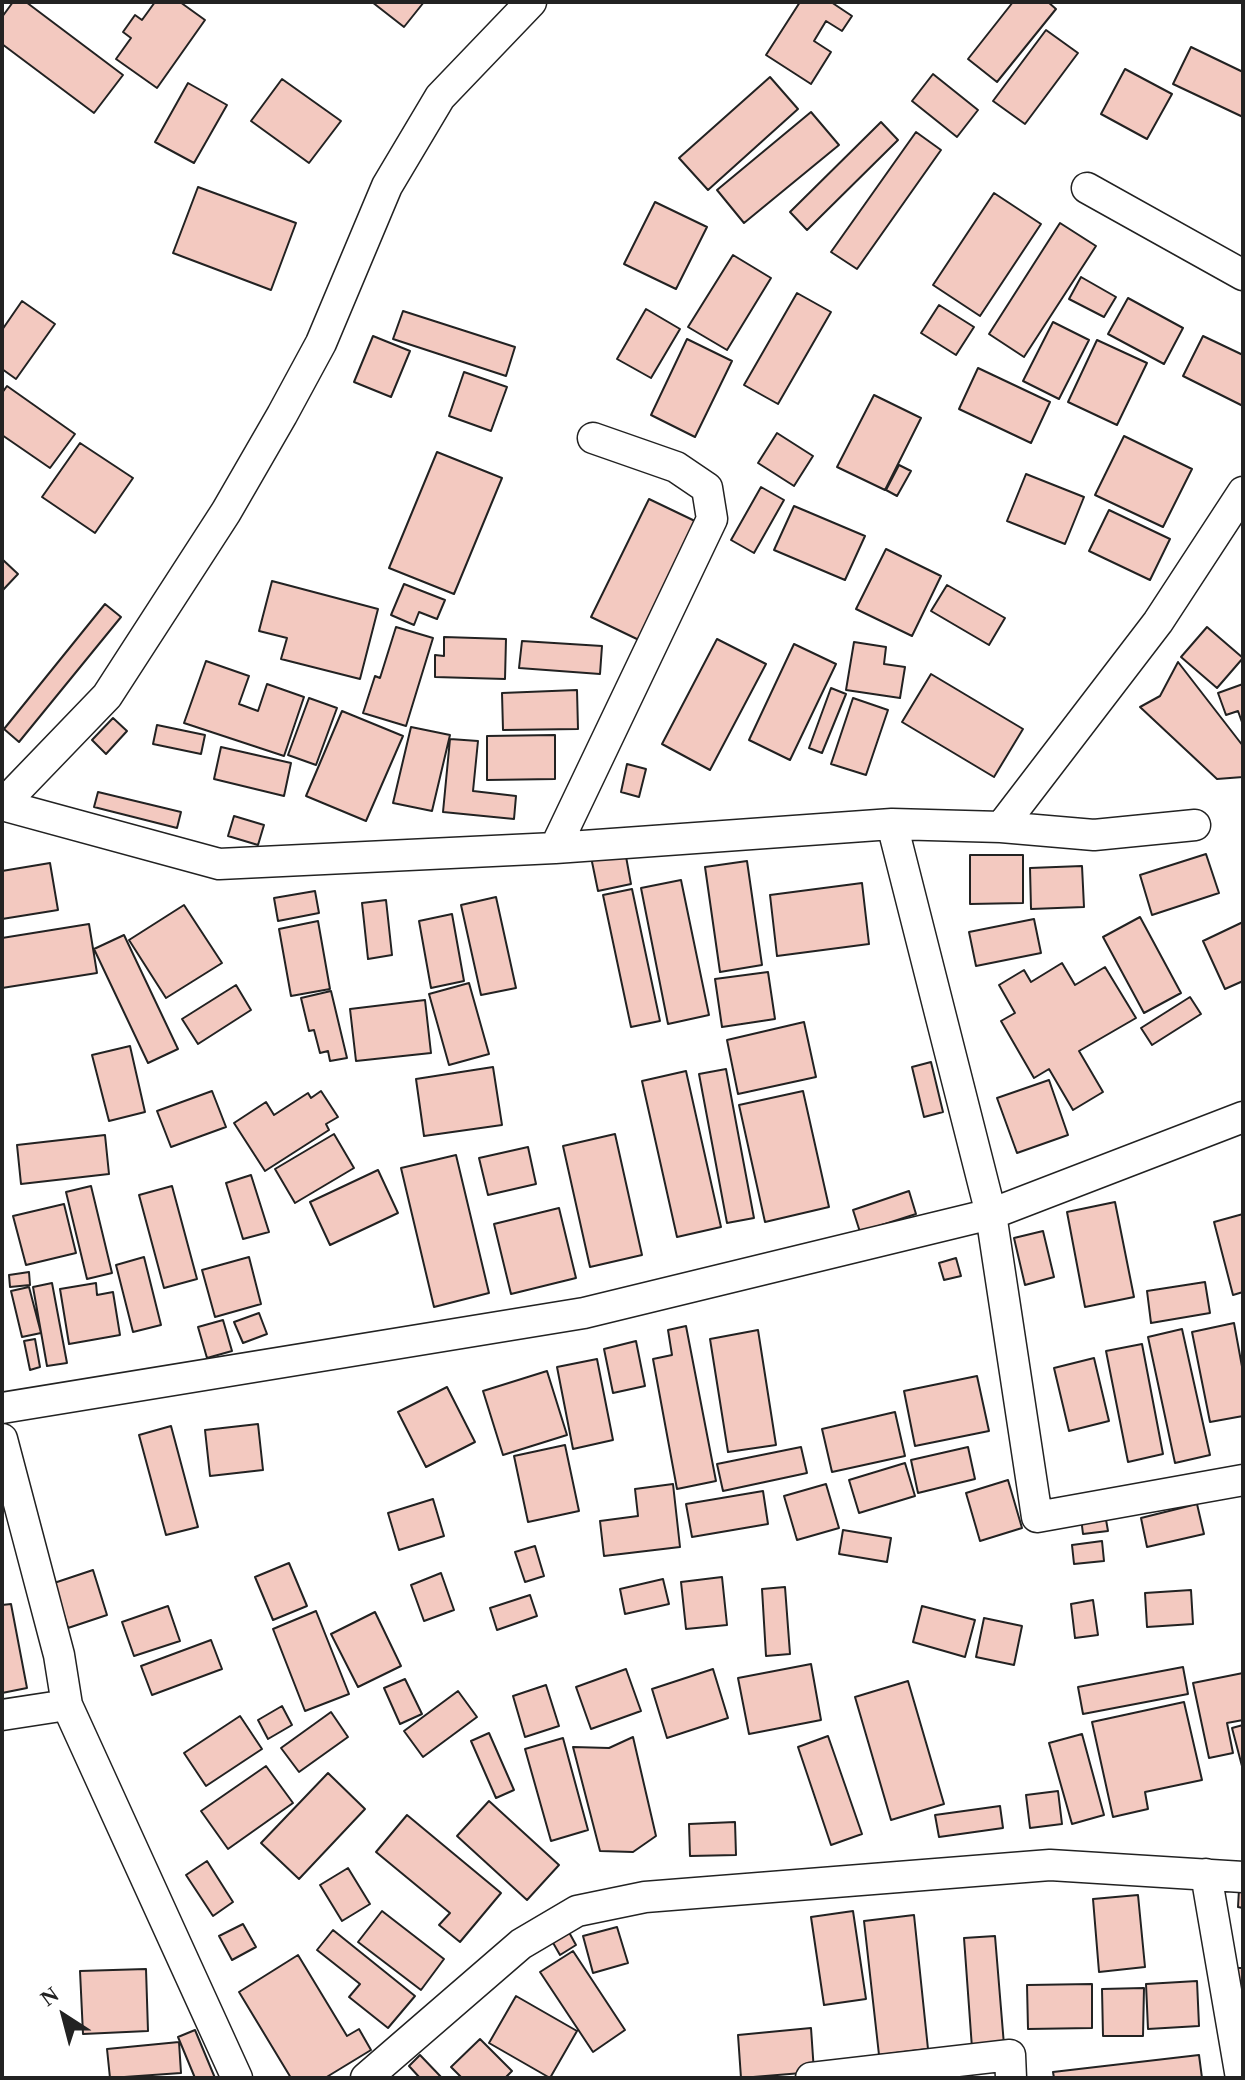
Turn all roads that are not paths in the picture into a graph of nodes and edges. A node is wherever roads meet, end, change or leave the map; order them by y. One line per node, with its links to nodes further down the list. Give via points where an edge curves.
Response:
1 (531, 2): 6 (street, via 440,97 387,186 321,343 282,415 107,696)
2 (1087, 188): 3 (street)
3 (1243, 275)
4 (593, 438): 10 (street, via 676,467 707,488 712,519)
5 (1243, 492): 9 (street, via 1158,622)
6 (2, 805): 10 (street, via 219,864)
7 (892, 824): 9 (street); 10 (street); 12 (street)
8 (1195, 825): 9 (street, via 1094,835)
9 (1001, 827)
10 (555, 848)
11 (1243, 1117): 12 (street)
12 (991, 1214): 13 (street, via 584,1313); 15 (street, via 1037,1517)
13 (2, 1408)
14 (2, 1439): 16 (street, via 59,1655)
15 (1243, 1480)
16 (67, 1705): 17 (street); 20 (street)
17 (2, 1715)
18 (1206, 1874): 19 (street); 21 (street, via 1050,1865 645,1897 577,1911 521,1944); 24 (street)
19 (1243, 1877)
20 (237, 2078)
21 (366, 2078)
22 (811, 2078): 23 (street, via 1010,2055)
23 (1011, 2078)
24 (1241, 2078)

